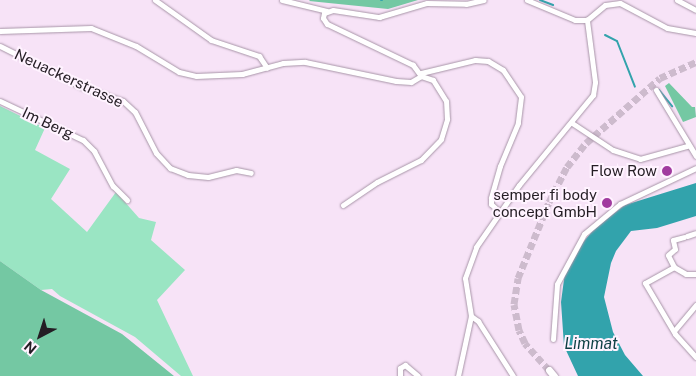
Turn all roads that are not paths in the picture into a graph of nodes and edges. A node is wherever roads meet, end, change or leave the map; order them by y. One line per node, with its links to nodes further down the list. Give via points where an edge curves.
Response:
1 (155, 0): 12 (street, via 211,40 258,56)
2 (282, 0): 7 (street)
3 (484, 0): 7 (street, via 466,4 428,3 379,17)
4 (527, 0): 8 (street, via 575,20)
5 (677, 0): 6 (street)
6 (696, 10)
7 (326, 11): 13 (street, via 323,18 327,24 413,65)
8 (587, 20): 10 (street, via 605,5 620,3 667,28); 16 (street, via 594,90 587,106)
9 (0, 30): 12 (street, via 64,27 96,30 136,46 178,72 196,76 242,74)
10 (696, 32)
11 (0, 46): 20 (street, Neuackerstrasse, via 82,87 123,100 135,112 156,153 170,168 188,175 208,177 236,170)
12 (266, 68): 13 (street, via 306,62 396,81 411,82)
13 (421, 75): 22 (street, via 433,80 446,101 448,119 440,139 421,160); 23 (street, via 476,60 488,61 503,70 521,97 518,123 491,198 493,206)
14 (656, 90): 17 (street, via 670,108)
15 (0, 101): 21 (street, Im Berg, via 82,140 94,151 113,186)
16 (572, 123): 17 (street, via 607,147 640,159); 23 (street)
17 (687, 146): 18 (street)
18 (696, 156)
19 (696, 168): 30 (street, via 620,204 584,234 566,262 557,284)
20 (251, 173)
21 (127, 200)
22 (343, 204)
23 (500, 212): 28 (street, via 479,242 466,274)
24 (696, 233): 25 (street, via 673,240 675,249 668,254)
25 (674, 266): 26 (street, via 686,274); 29 (street, via 645,283)
26 (696, 274)
27 (696, 304): 29 (street)
28 (471, 316): 34 (street); 35 (street, via 478,321)
29 (674, 331): 31 (street)
30 (553, 339)
31 (696, 357)
32 (400, 376): 33 (street, via 400,368 405,365)
33 (418, 376)
34 (458, 376)
35 (513, 376)

